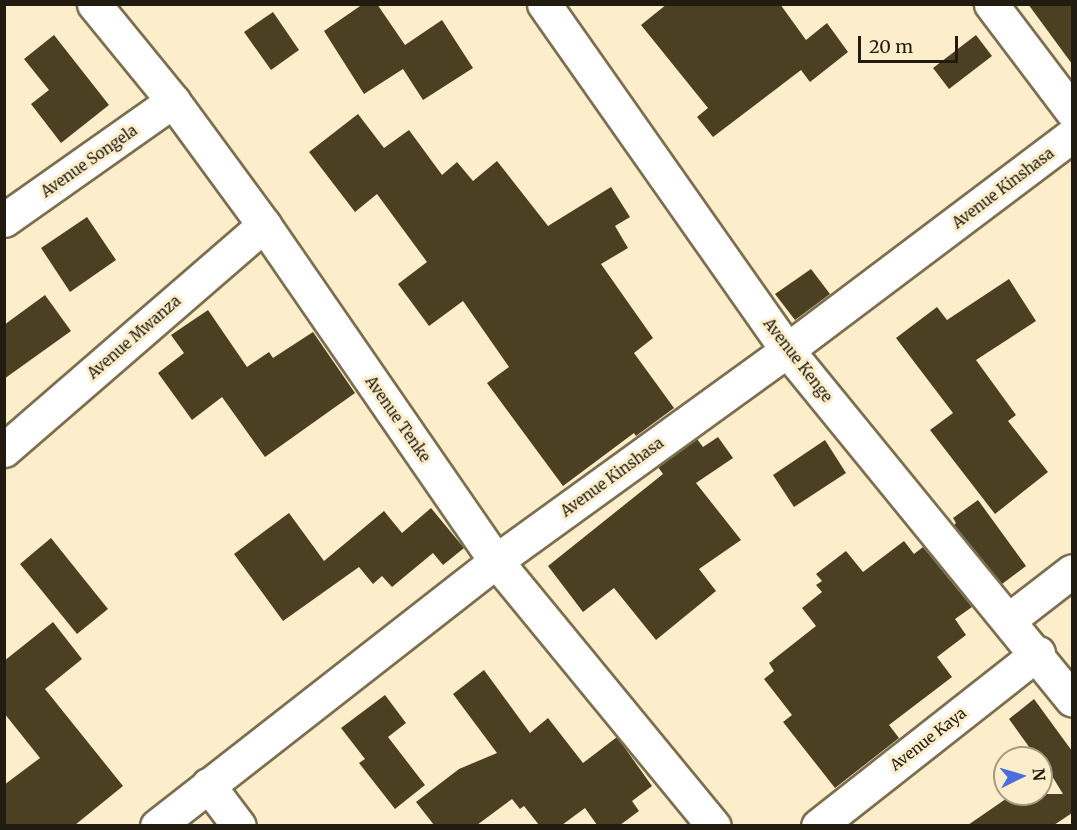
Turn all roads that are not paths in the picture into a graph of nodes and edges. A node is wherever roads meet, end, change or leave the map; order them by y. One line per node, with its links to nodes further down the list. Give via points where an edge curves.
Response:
1 (94, 4): 4 (street, Avenue Tenke)
2 (544, 4): 9 (street, Avenue Kenge)
3 (991, 4): 5 (street)
4 (173, 101): 7 (street, Avenue Songela); 8 (street, Avenue Tenke)
5 (1072, 111)
6 (1072, 135): 9 (street, Avenue Kinshasa)
7 (4, 220)
8 (264, 225): 10 (street, Avenue Mwanza); 11 (street, Avenue Tenke)
9 (787, 350): 11 (street, Avenue Kinshasa); 13 (street, Avenue Kenge)
10 (4, 450)
11 (496, 561): 16 (street, Avenue Kinshasa); 19 (street, Avenue Tenke)
12 (1072, 571): 13 (street)
13 (1010, 619): 14 (street, Avenue Kenge)
14 (1038, 653): 15 (street, Avenue Kenge); 20 (street, Avenue Kaya)
15 (1072, 700)
16 (208, 785): 17 (street, Avenue Kinshasa); 18 (street)
17 (157, 825)
18 (239, 825)
19 (714, 825)
20 (818, 825)

